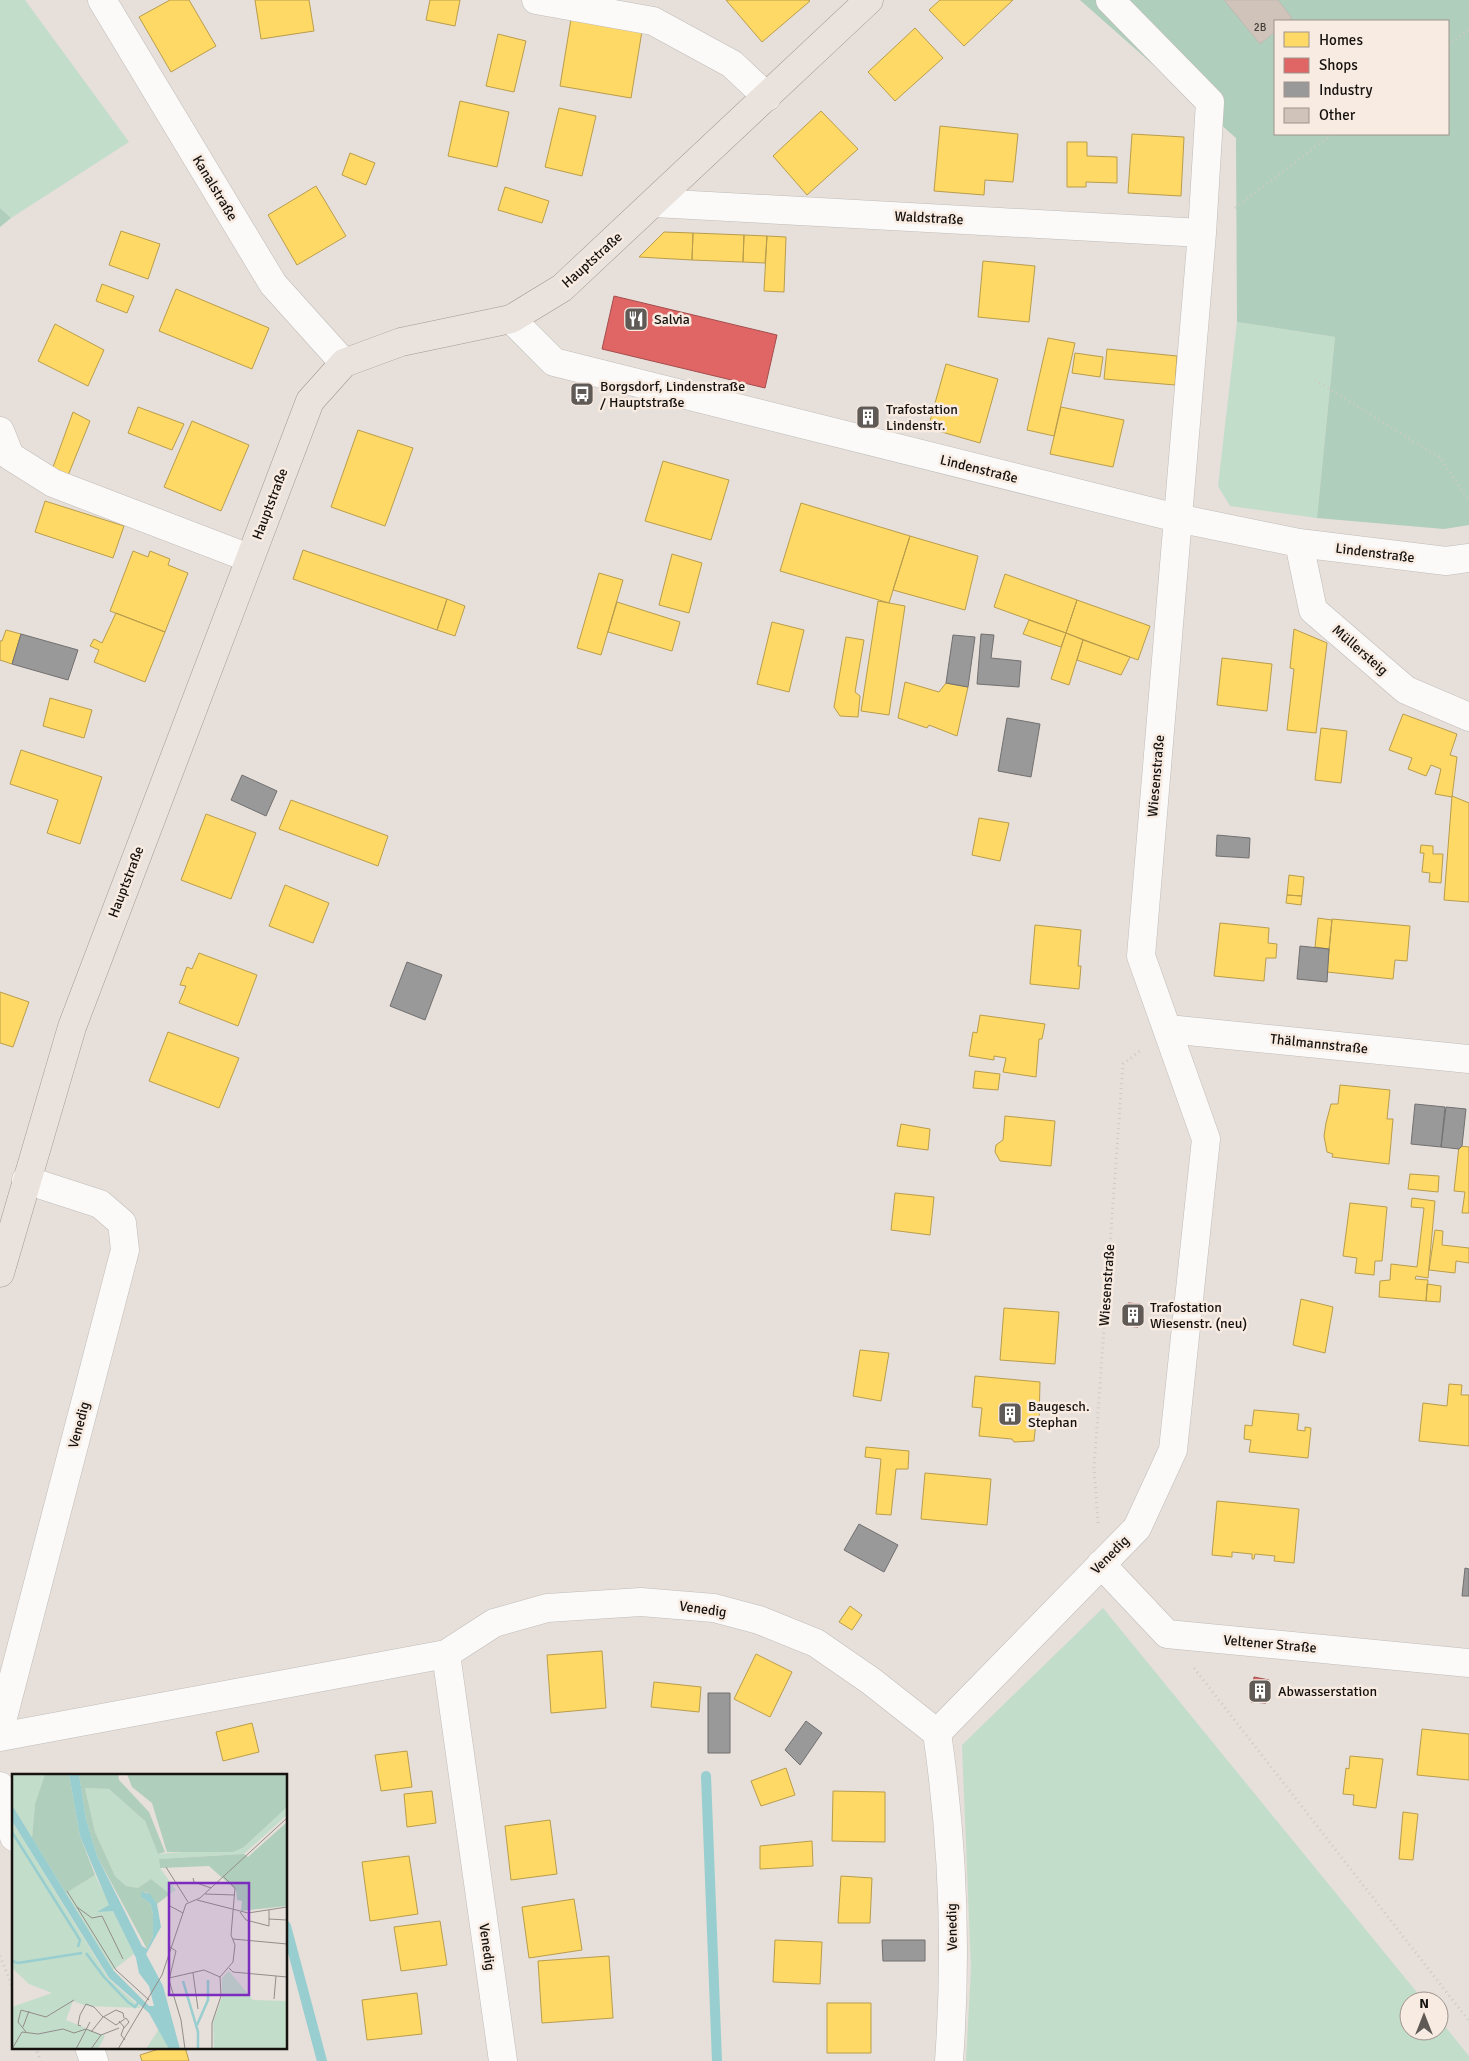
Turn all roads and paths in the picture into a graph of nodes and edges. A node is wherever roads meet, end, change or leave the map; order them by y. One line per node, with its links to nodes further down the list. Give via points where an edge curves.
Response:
1 (102, 0): 12 (street, Kanalstraße, via 273,284)
2 (536, 0): 7 (street, via 653,21 732,64)
3 (869, 0): 7 (main road, Hauptstraße)
4 (1110, 0): 10 (street, via 1210,102)
5 (1469, 30): 6 (path)
6 (1449, 45)
7 (767, 97): 9 (main road, Hauptstraße)
8 (1331, 135): 10 (path)
9 (655, 202): 10 (street, Waldstraße); 11 (main road, Hauptstraße, via 562,288)
10 (1202, 233): 16 (street)
11 (511, 319): 12 (main road, Hauptstraße, via 401,342); 16 (street, Lindenstraße, via 554,362)
12 (344, 363): 18 (main road, Hauptstraße, via 310,401)
13 (1315, 380): 15 (path, via 1439,457)
14 (0, 431): 18 (street, via 10,456 53,483)
15 (1469, 500)
16 (1176, 518): 17 (street, Lindenstraße); 21 (street, Wiesenstraße, via 1141,956)
17 (1299, 543): 19 (street, Lindenstraße, via 1446,562); 20 (street, Müllersteig, via 1313,610 1406,690)
18 (250, 558): 23 (main road, Hauptstraße, via 72,1027)
19 (1469, 558)
20 (1469, 717)
21 (1168, 1029): 22 (street, Thälmannstraße); 25 (street, Wiesenstraße, via 1206,1139 1173,1450); 26 (path, Wiesenstraße, via 1123,1064 1094,1468)
22 (1469, 1059)
23 (26, 1180): 24 (main road, Hauptstraße); 30 (street, Venedig, via 100,1204 122,1223 125,1250)
24 (0, 1273)
25 (1137, 1528): 26 (street, Venedig)
26 (1101, 1564): 27 (street); 31 (street, Venedig)
27 (1167, 1634): 29 (street, Veltener Straße); 37 (path)
28 (446, 1654): 31 (street, Venedig, via 494,1623 547,1608 641,1602 714,1608 759,1620 816,1643); 32 (street, Venedig); 42 (street, Venedig)
29 (1469, 1663)
30 (0, 1729)
31 (937, 1733): 43 (street, Venedig, via 947,1799 952,1905 954,1996)
32 (0, 1737)
33 (0, 1786): 34 (street)
34 (12, 1830)
35 (0, 1956): 36 (path)
36 (12, 1986)
37 (1469, 2021)
38 (35, 2048): 40 (path)
39 (89, 2048): 41 (street)
40 (41, 2061)
41 (94, 2061)
42 (503, 2061)
43 (949, 2061)

